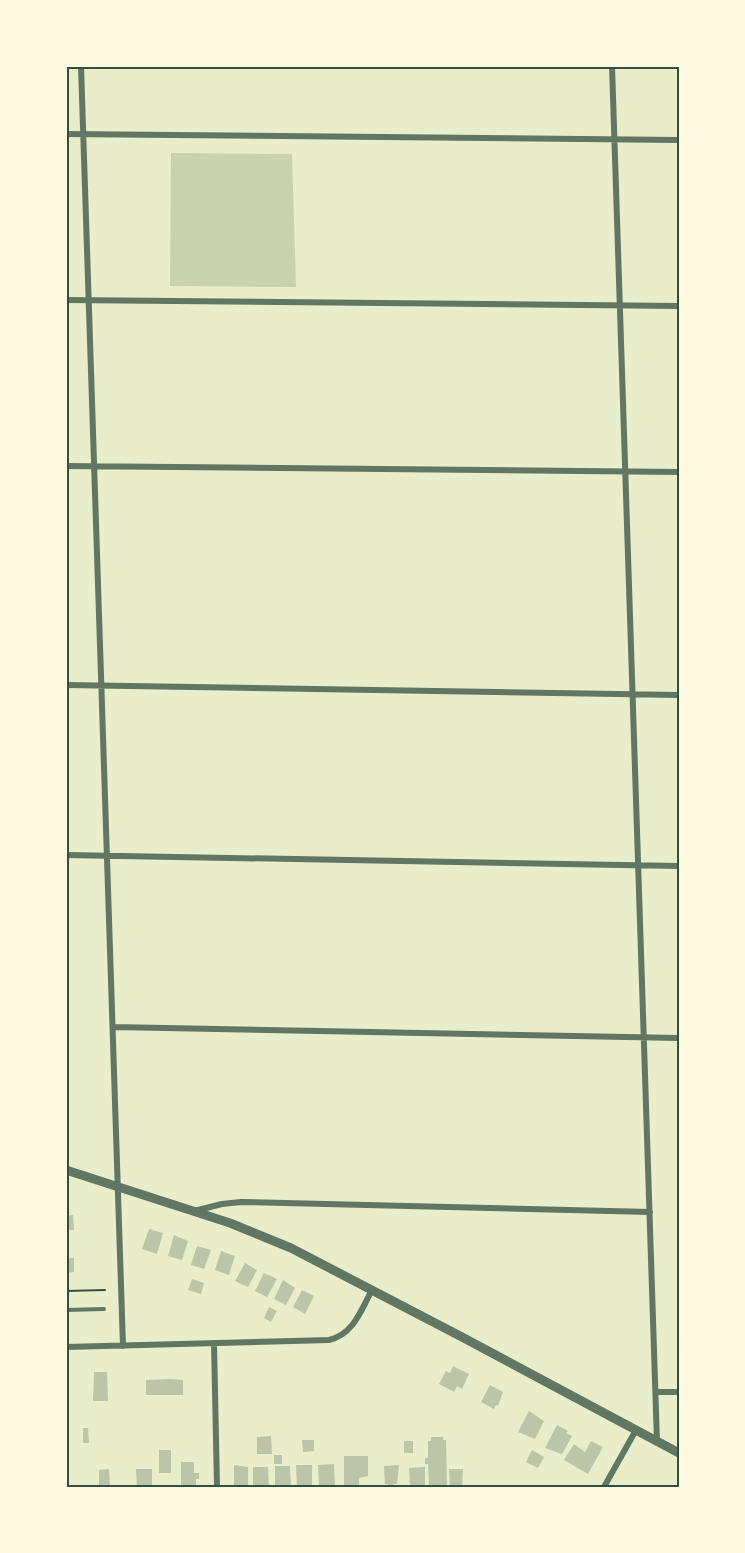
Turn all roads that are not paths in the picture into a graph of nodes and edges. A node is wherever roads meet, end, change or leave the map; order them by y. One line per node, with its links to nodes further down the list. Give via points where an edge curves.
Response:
1 (81, 66): 4 (street)
2 (612, 66): 5 (street)
3 (66, 134): 4 (street)
4 (84, 134): 5 (street); 8 (street)
5 (615, 139): 6 (street); 9 (street)
6 (679, 140)
7 (66, 300): 8 (street)
8 (89, 301): 9 (street); 12 (street)
9 (620, 306): 10 (street); 13 (street)
10 (679, 306)
11 (66, 466): 12 (street)
12 (94, 466): 13 (street); 16 (street)
13 (626, 472): 14 (street); 17 (street)
14 (679, 472)
15 (66, 684): 16 (street)
16 (102, 685): 17 (street); 20 (street)
17 (633, 694): 18 (street); 21 (street)
18 (679, 695)
19 (66, 855): 20 (street)
20 (107, 856): 21 (street); 23 (street)
21 (639, 866): 22 (street); 24 (street)
22 (679, 866)
23 (113, 1027): 24 (street); 27 (street)
24 (644, 1037): 25 (street); 29 (street)
25 (679, 1038)
26 (66, 1170): 27 (street)
27 (118, 1186): 28 (street); 34 (street)
28 (194, 1211): 29 (street, via 241,1202); 30 (street, via 271,1239)
29 (650, 1212): 36 (street)
30 (372, 1290): 33 (street, via 353,1325 334,1339); 38 (street)
31 (104, 1309): 32 (lane)
32 (66, 1310)
33 (214, 1343): 34 (street); 41 (street)
34 (123, 1346): 35 (street)
35 (66, 1347)
36 (656, 1392): 37 (street); 39 (street)
37 (679, 1392)
38 (636, 1430): 39 (street); 42 (street)
39 (657, 1442): 40 (street)
40 (679, 1453)
41 (217, 1487)
42 (603, 1487)

